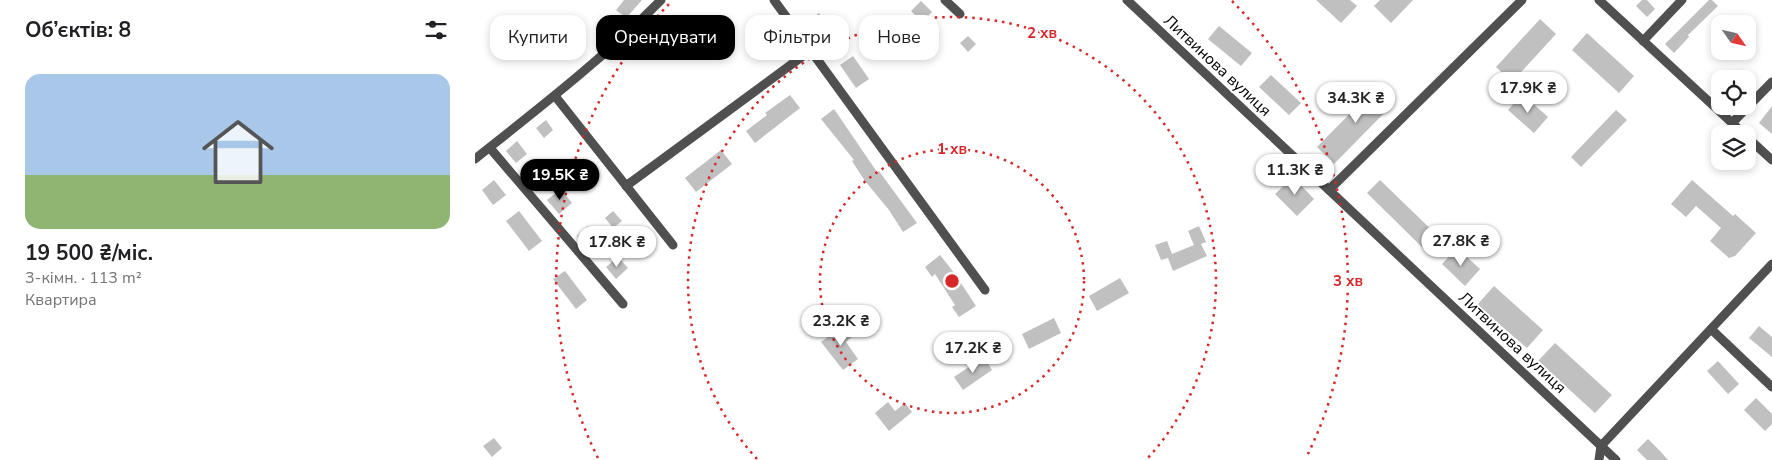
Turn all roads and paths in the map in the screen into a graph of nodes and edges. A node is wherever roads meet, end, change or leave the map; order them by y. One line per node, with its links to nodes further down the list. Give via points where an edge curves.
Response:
1 (661, 0): 14 (street, via 635,27)
2 (774, 0): 9 (street)
3 (945, 0): 8 (street)
4 (1127, 0): 21 (street, Литвинова вулиця)
5 (1522, 0): 21 (street)
6 (1599, 0): 10 (street)
7 (1682, 0): 10 (street)
8 (960, 14)
9 (785, 15)
10 (1643, 41): 15 (street)
11 (797, 60): 20 (street)
12 (818, 60): 24 (street)
13 (1772, 82): 15 (street)
14 (555, 96): 17 (street); 20 (street)
15 (1732, 123)
16 (1756, 145): 19 (street)
17 (489, 148): 18 (street); 25 (street)
18 (475, 159)
19 (1772, 160)
20 (626, 186): 22 (street)
21 (1329, 190): 28 (street, Литвинова вулиця)
22 (673, 245)
23 (1772, 264): 26 (street)
24 (985, 290)
25 (623, 304)
26 (1711, 329): 27 (street); 28 (street)
27 (1772, 387)
28 (1601, 446): 29 (street); 30 (street, Литвинова вулиця)
29 (1599, 460)
30 (1616, 460)

